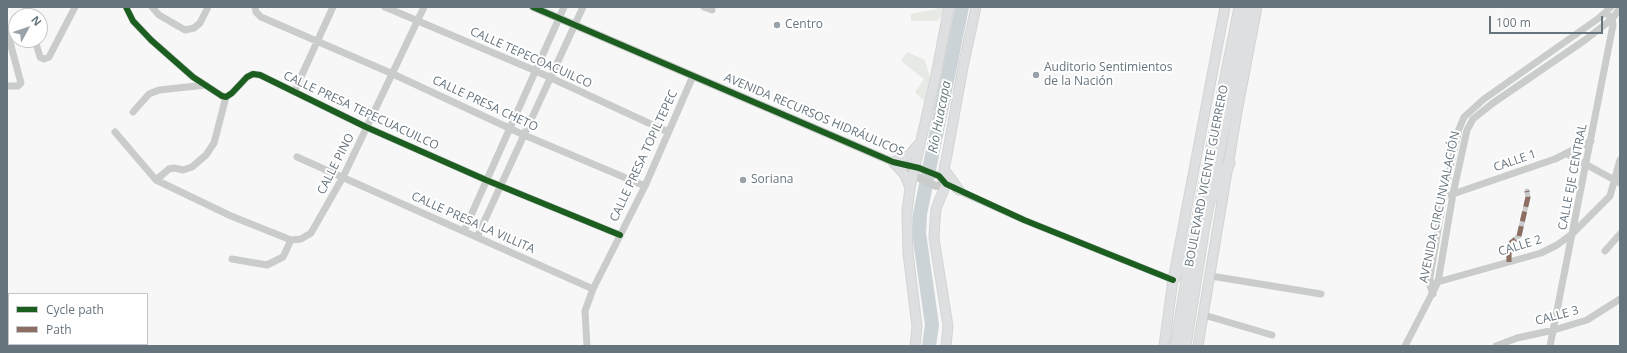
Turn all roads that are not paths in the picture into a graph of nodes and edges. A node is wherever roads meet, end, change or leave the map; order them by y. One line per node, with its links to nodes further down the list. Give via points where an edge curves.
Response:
1 (75, 7): 28 (street, via 49,57 44,59 40,56)
2 (126, 7): 34 (street, via 133,21 151,40)
3 (147, 7): 22 (street)
4 (152, 7): 22 (street)
5 (208, 7): 22 (street, via 200,23 185,30)
6 (333, 7): 27 (street)
7 (385, 7): 24 (street, CALLE TEPECOACUILCO)
8 (424, 7): 24 (street, CALLE PINO)
9 (533, 7): 23 (street, AVENIDA RECURSOS HIDRÁULICOS)
10 (564, 7): 23 (street)
11 (583, 7): 25 (street)
12 (704, 7): 20 (street)
13 (949, 7): 44 (main road)
14 (976, 7): 52 (main road)
15 (1226, 7): 76 (main road, BOULEVARD VICENTE GUERRERO)
16 (1240, 7): 65 (highway, BOULEVARD VICENTE GUERRERO)
17 (1248, 7): 65 (highway, BOULEVARD VICENTE GUERRERO)
18 (1257, 7): 49 (main road, BOULEVARD VICENTE GUERRERO)
19 (256, 9): 27 (street, CALLE PRESA CHETO, via 261,17)
20 (712, 10)
21 (1613, 12): 43 (street, CALLE EJE CENTRAL, via 1613,26); 63 (street, AVENIDA CIRCUNVALACIÓN, via 1473,119 1467,130); 64 (street, AVENIDA CIRCUNVALACIÓN, via 1484,99 1464,117 1458,129)
22 (159, 15)
23 (559, 19): 25 (street, AVENIDA RECURSOS HIDRÁULICOS); 29 (street)
24 (417, 21): 29 (street, CALLE TEPECOACUILCO); 30 (street, CALLE PINO)
25 (574, 26): 31 (street, AVENIDA RECURSOS HIDRÁULICOS); 32 (street)
26 (7, 31): 33 (street, via 21,83 18,86)
27 (316, 42): 30 (street, CALLE PRESA CHETO); 35 (street)
28 (38, 48)
29 (536, 71): 32 (street, CALLE TEPECOACUILCO); 39 (street)
30 (393, 74): 38 (street, CALLE PINO); 39 (street, CALLE PRESA CHETO)
31 (693, 76): 41 (street, CALLE PRESA TOPILTEPEC); 48 (street, AVENIDA RECURSOS HIDRÁULICOS)
32 (550, 78): 41 (street, CALLE TEPECOACUILCO); 42 (street)
33 (7, 86)
34 (206, 86): 36 (street); 37 (street, via 159,90 149,94)
35 (294, 92): 36 (street, CALLE PRESA TEPECUACUILCO, via 253,74 246,76); 38 (street, CALLE PRESA TEPECUACUILCO)
36 (226, 97): 54 (street, via 214,143 206,155 192,167 184,170 169,169)
37 (133, 112)
38 (366, 127): 53 (street, CALLE PINO); 55 (street, CALLE PRESA TEPECUACUILCO)
39 (511, 128): 42 (street, CALLE PRESA CHETO); 55 (street)
40 (115, 132): 54 (street)
41 (668, 132): 59 (street, CALLE PRESA TOPILTEPEC)
42 (524, 135): 58 (street); 59 (street, CALLE PRESA CHETO)
43 (1592, 141): 45 (street, CALLE 1); 50 (street, CALLE EJE CENTRAL)
44 (921, 142): 48 (main road, via 909,155); 51 (main road)
45 (1567, 154): 50 (street); 63 (street, CALLE 1)
46 (297, 157): 53 (street, CALLE PRESA LA VILLITA)
47 (1620, 160): 56 (street, CALLE 2)
48 (894, 162): 51 (street, AVENIDA RECURSOS HIDRÁULICOS); 60 (main road, via 905,175)
49 (1229, 163): 65 (highway); 75 (main road, BOULEVARD VICENTE GUERRERO)
50 (1586, 165): 56 (street); 67 (street, CALLE EJE CENTRAL)
51 (916, 172): 52 (street, AVENIDA RECURSOS HIDRÁULICOS); 57 (street, AVENIDA RECURSOS HIDRÁULICOS, via 936,186); 60 (main road)
52 (942, 172): 57 (main road); 61 (main road)
53 (343, 177): 66 (street, CALLE PRESA LA VILLITA); 71 (street, CALLE PINO, via 310,233 301,239)
54 (156, 180): 71 (street, via 231,216)
55 (486, 180): 58 (street, CALLE PRESA TEPECUACUILCO); 66 (street)
56 (1618, 182): 67 (street, CALLE 2, via 1610,196)
57 (946, 184): 61 (street); 88 (main road, via 936,209 934,238 948,326)
58 (500, 186): 69 (street, CALLE PRESA TEPECUACUILCO); 70 (street)
59 (644, 186): 69 (street, CALLE PRESA TOPILTEPEC)
60 (910, 188): 87 (main road, via 906,232 917,326)
61 (959, 190): 76 (street, via 1031,223)
62 (1528, 190): 74 (street, via 1519,236 1513,240 1509,248)
63 (1453, 194): 64 (street, CALLE 1); 77 (street, AVENIDA CIRCUNVALACIÓN)
64 (1444, 195): 78 (street, AVENIDA CIRCUNVALACIÓN)
65 (1200, 229): 76 (highway); 90 (highway, BOULEVARD VICENTE GUERRERO); 91 (highway, BOULEVARD VICENTE GUERRERO)
66 (464, 231): 70 (street, CALLE PRESA LA VILLITA)
67 (1572, 234): 74 (street, CALLE 2, via 1541,253); 84 (street, CALLE EJE CENTRAL)
68 (1620, 234): 72 (street)
69 (620, 235): 79 (street, CALLE PRESA TOPILTEPEC)
70 (477, 237): 79 (street, CALLE PRESA LA VILLITA)
71 (291, 240): 73 (street, via 283,257 267,265)
72 (1605, 251)
73 (232, 259)
74 (1509, 262): 77 (street, CALLE 2)
75 (1211, 276): 80 (street); 83 (main road, BOULEVARD VICENTE GUERRERO)
76 (1173, 280): 89 (main road, BOULEVARD VICENTE GUERRERO)
77 (1438, 282): 78 (street, CALLE 2); 81 (street, AVENIDA CIRCUNVALACIÓN)
78 (1430, 284): 81 (street, AVENIDA CIRCUNVALACIÓN)
79 (593, 289): 86 (street, CALLE PRESA TOPILTEPEC, via 585,311)
80 (1322, 294)
81 (1433, 294): 93 (street, AVENIDA CIRCUNVALACIÓN)
82 (1620, 299): 84 (street, CALLE 3, via 1587,320)
83 (1204, 315): 85 (street); 92 (main road, BOULEVARD VICENTE GUERRERO)
84 (1554, 330): 94 (street, CALLE 3, via 1517,338); 95 (street, CALLE EJE CENTRAL)
85 (1272, 336)
86 (587, 346)
87 (915, 346)
88 (946, 346)
89 (1164, 346)
90 (1176, 346)
91 (1185, 346)
92 (1198, 346)
93 (1405, 346)
94 (1496, 346)
95 (1550, 346)

